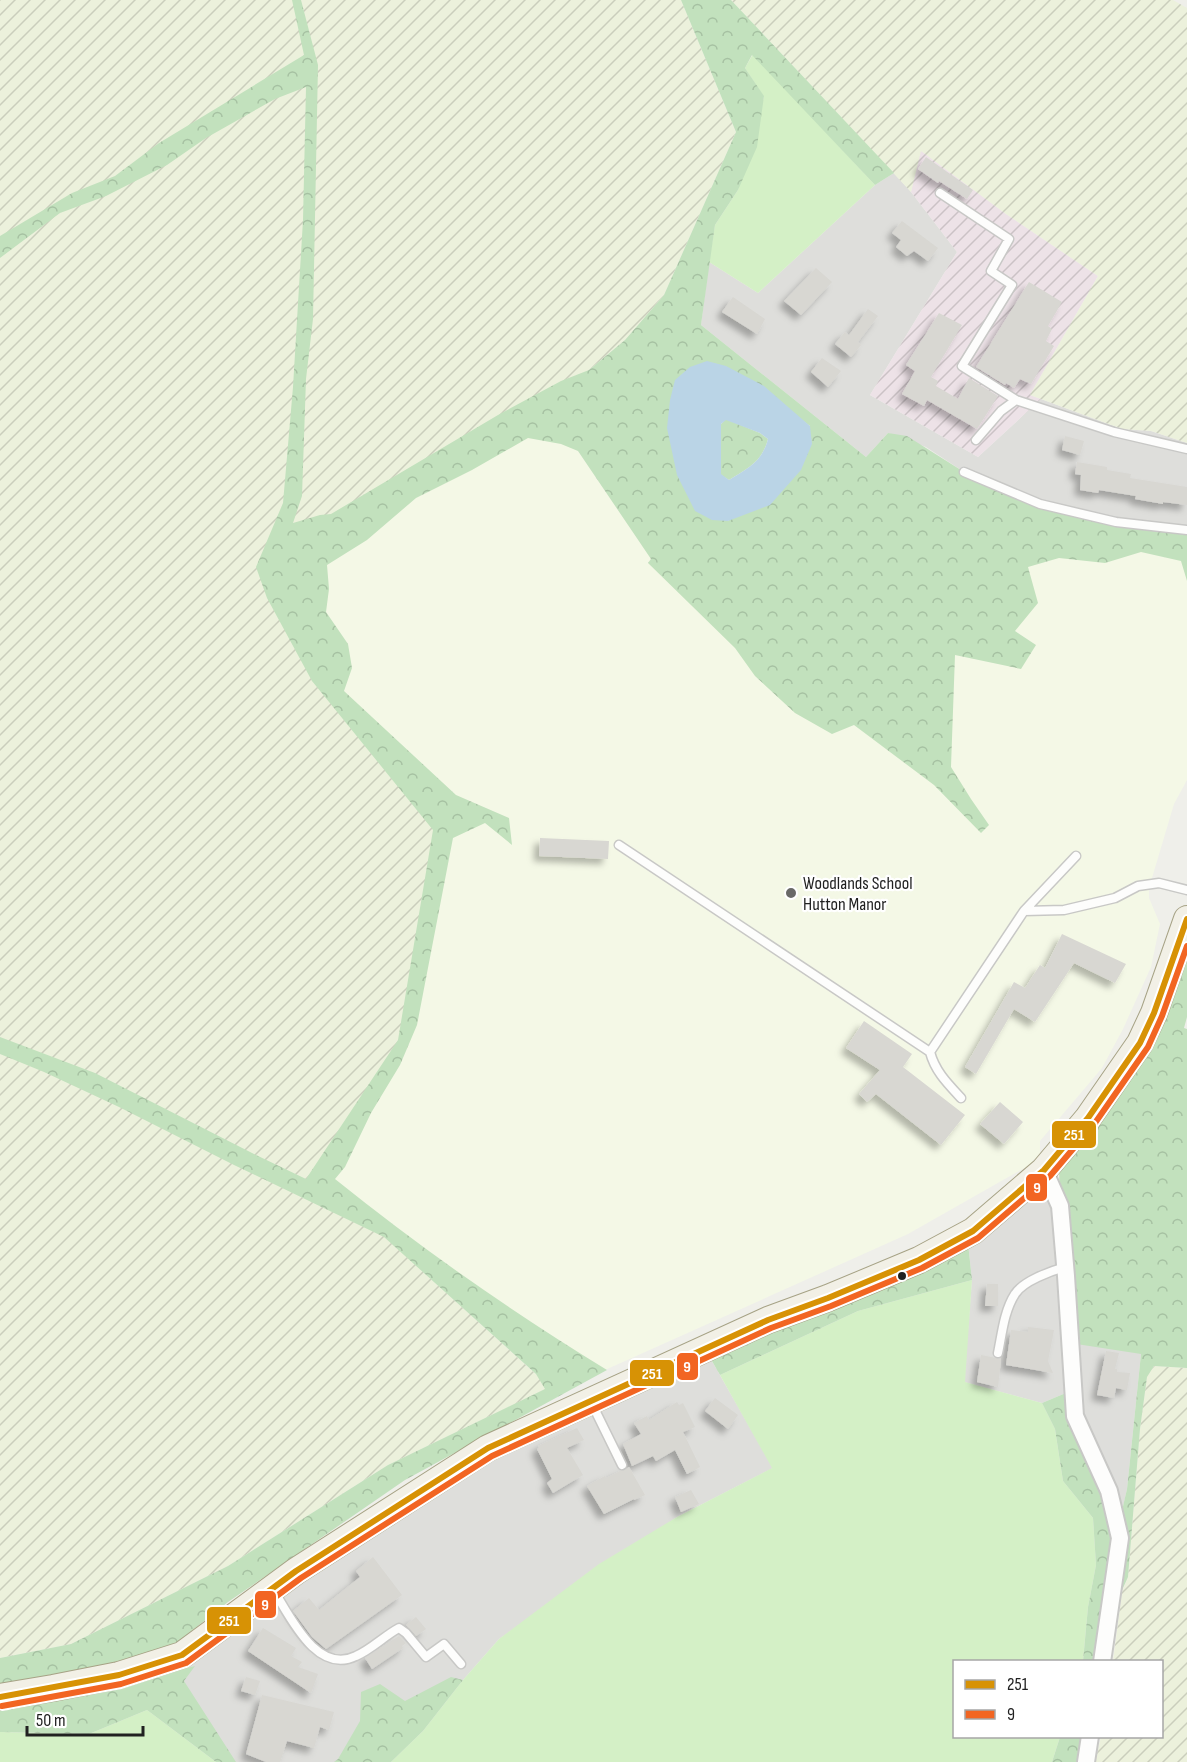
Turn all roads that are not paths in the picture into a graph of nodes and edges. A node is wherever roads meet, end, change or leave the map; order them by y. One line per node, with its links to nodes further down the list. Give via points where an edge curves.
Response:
1 (940, 193): 2 (lane, via 1009,239 991,271 1012,285 962,366)
2 (1016, 400): 3 (lane); 4 (lane, via 1114,432)
3 (976, 440)
4 (1187, 449)
5 (964, 472): 6 (lane, via 1040,504 1116,522)
6 (1187, 530)
7 (620, 845): 12 (lane)
8 (1076, 856): 10 (lane)
9 (1187, 890): 10 (lane, via 1159,883 1064,910)
10 (1024, 911): 12 (lane)
11 (1187, 919): 14 (main road, via 1140,1042 1088,1118)
12 (930, 1052): 13 (lane, via 933,1065)
13 (961, 1098)
14 (1044, 1170): 15 (street, via 1060,1206); 17 (main road, via 973,1232 919,1260 768,1320)
15 (1065, 1267): 16 (lane, via 1043,1274 1016,1292); 20 (street, via 1075,1416 1108,1491 1120,1538)
16 (998, 1353)
17 (590, 1401): 18 (lane); 19 (main road, via 488,1448)
18 (622, 1465)
19 (272, 1588): 21 (lane, via 312,1647 325,1657 354,1657 399,1628 426,1657 444,1644); 22 (main road, via 182,1655 119,1675)
20 (1102, 1660)
21 (461, 1664)
22 (0, 1697)
23 (1090, 1738): 24 (street)
24 (1086, 1762)

